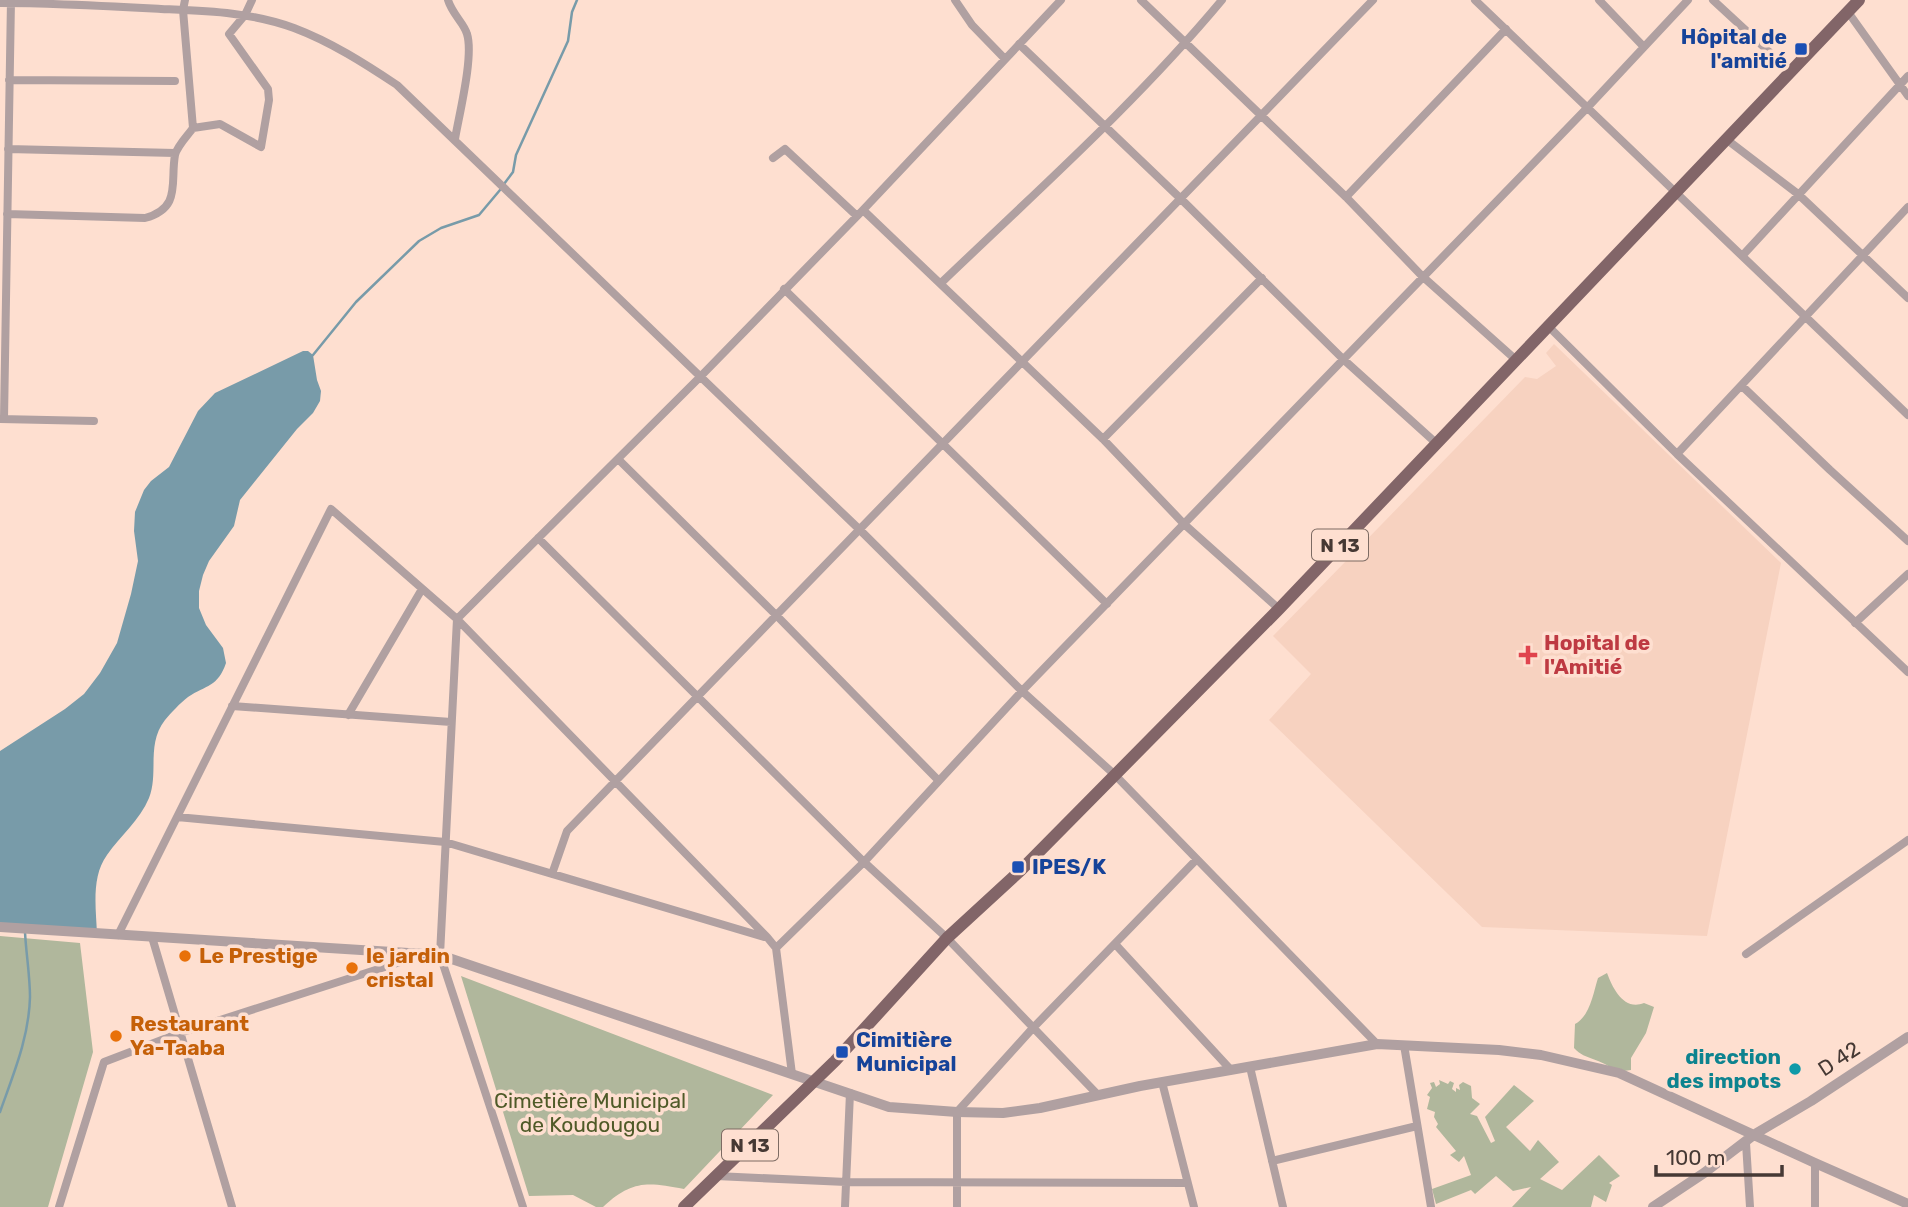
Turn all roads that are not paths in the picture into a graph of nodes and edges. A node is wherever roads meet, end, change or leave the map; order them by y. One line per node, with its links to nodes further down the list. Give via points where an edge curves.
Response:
1 (185, 0): 17 (street)
2 (252, 0): 19 (street)
3 (448, 0): 38 (street, via 467,34 468,67)
4 (955, 0): 25 (street)
5 (1061, 0): 22 (street)
6 (1141, 0): 21 (street)
7 (1222, 0): 21 (street)
8 (1373, 0): 34 (street)
9 (1475, 0): 20 (street)
10 (1599, 0): 23 (street)
11 (1688, 0): 23 (street)
12 (1713, 0): 27 (street)
13 (1859, 0): 18 (main road, N 13)
14 (10, 2): 15 (street); 16 (street); 24 (street)
15 (93, 2): 17 (street)
16 (0, 3)
17 (183, 10): 19 (street); 36 (street)
18 (1848, 12): 27 (main road, N 13); 31 (street)
19 (244, 15): 36 (street, via 229,34 268,89 261,147 220,124); 38 (street, via 293,28 348,54 397,85)
20 (1506, 29): 33 (street); 44 (street)
21 (1187, 43): 34 (street); 35 (street)
22 (1019, 44): 25 (street); 35 (street)
23 (1643, 46): 33 (street)
24 (10, 48): 26 (street); 29 (street)
25 (1005, 59): 47 (street)
26 (0, 60)
27 (1791, 72): 37 (main road, N 13)
28 (1908, 76): 31 (street)
29 (9, 80): 30 (street); 39 (street)
30 (174, 81)
31 (1899, 85): 32 (street); 43 (street)
32 (1908, 96)
33 (1587, 108): 42 (street); 51 (street)
34 (1260, 116): 44 (street); 45 (street)
35 (1104, 126): 45 (street); 53 (street)
36 (193, 128): 40 (street)
37 (1726, 138): 42 (main road, N 13); 43 (street)
38 (455, 139): 62 (street)
39 (8, 149): 40 (street); 48 (street)
40 (176, 153): 48 (street, via 169,202 155,215)
41 (773, 158): 47 (street, via 785,149)
42 (1677, 192): 49 (street); 57 (main road, N 13)
43 (1798, 194): 49 (street); 50 (street)
44 (1346, 197): 51 (street)
45 (1181, 199): 52 (street); 61 (street)
46 (1908, 207): 50 (street)
47 (860, 213): 53 (street); 54 (street)
48 (7, 214): 58 (street)
49 (1743, 255): 56 (street)
50 (1864, 256): 55 (street); 56 (street)
51 (1422, 276): 59 (street); 60 (street)
52 (1262, 278): 59 (street); 67 (street)
53 (942, 283): 61 (street)
54 (784, 289): 62 (street); 69 (street)
55 (1908, 298)
56 (1807, 317): 63 (street); 64 (street)
57 (1547, 325): 60 (main road, N 13); 70 (street)
58 (3, 344): 65 (street)
59 (1343, 359): 68 (street); 72 (street)
60 (1515, 359): 68 (main road, N 13)
61 (1023, 362): 67 (street); 69 (street)
62 (701, 376): 71 (street); 73 (street)
63 (1742, 386): 70 (street); 75 (street)
64 (1908, 415)
65 (2, 419): 66 (street)
66 (94, 421)
67 (1103, 439): 72 (street)
68 (1436, 443): 79 (main road, N 13)
69 (943, 446): 73 (street); 78 (street)
70 (1677, 454): 82 (street)
71 (618, 459): 74 (street); 80 (street)
72 (1184, 524): 78 (street); 79 (street)
73 (860, 530): 80 (street); 84 (street)
74 (538, 538): 81 (street); 85 (street)
75 (1908, 541)
76 (1908, 574): 82 (street)
77 (422, 589): 81 (street); 86 (street, via 331,509); 87 (street)
78 (1107, 604): 84 (street)
79 (1279, 609): 89 (main road, N 13)
80 (777, 616): 85 (street); 90 (street)
81 (457, 619): 88 (street); 91 (street)
82 (1855, 623): 83 (street)
83 (1908, 672)
84 (1022, 691): 89 (street); 90 (street)
85 (698, 697): 91 (street); 96 (street)
86 (232, 706): 87 (street); 92 (street)
87 (348, 715): 88 (street)
88 (452, 722): 94 (street)
89 (1115, 775): 95 (street); 102 (main road, N 13)
90 (938, 780): 96 (street)
91 (616, 782): 97 (street, via 567,831); 101 (street)
92 (177, 817): 94 (street); 99 (street)
93 (1908, 840): 106 (street)
94 (445, 842): 97 (street); 107 (street)
95 (1197, 859): 103 (street); 111 (street)
96 (864, 862): 102 (street); 104 (street)
97 (552, 874): 101 (street)
98 (0, 927): 99 (street)
99 (118, 935): 100 (street)
100 (152, 937): 105 (street); 109 (street)
101 (767, 937): 104 (street)
102 (947, 938): 108 (street); 116 (main road, N 13)
103 (1115, 945): 108 (street); 114 (street)
104 (776, 948): 115 (street)
105 (425, 954): 107 (street); 109 (street)
106 (1746, 954)
107 (440, 956): 115 (street); 134 (street)
108 (1032, 1029): 119 (street); 120 (street)
109 (180, 1032): 132 (street, via 104,1062); 133 (street)
110 (1908, 1037): 122 (street, D 42 / D 42)
111 (1377, 1044): 112 (street); 113 (street)
112 (1404, 1045): 121 (street); 122 (street, via 1541,1055 1619,1073)
113 (1250, 1067): 114 (street); 124 (street)
114 (1231, 1070): 117 (street)
115 (792, 1074): 116 (street)
116 (814, 1081): 118 (street); 126 (main road, N 13)
117 (1162, 1082): 119 (street); 129 (street)
118 (850, 1093): 120 (street, via 889,1107); 128 (street)
119 (1098, 1095): 120 (street, via 1003,1113)
120 (957, 1112): 127 (street)
121 (1417, 1126): 124 (street); 140 (street)
122 (1755, 1134): 123 (street, D 42); 125 (street)
123 (1746, 1143): 141 (street, D 42); 142 (street)
124 (1272, 1161): 139 (street)
125 (1815, 1163): 130 (street); 143 (street)
126 (716, 1176): 128 (street); 135 (main road, N 13)
127 (957, 1180): 128 (street); 129 (street); 137 (street)
128 (846, 1182): 136 (street)
129 (1187, 1183): 138 (street)
130 (1892, 1195): 131 (street); 144 (street)
131 (1908, 1204)
132 (59, 1207)
133 (232, 1207)
134 (523, 1207)
135 (684, 1207)
136 (845, 1207)
137 (957, 1207)
138 (1194, 1207)
139 (1283, 1207)
140 (1431, 1207)
141 (1651, 1207)
142 (1750, 1207)
143 (1815, 1207)
144 (1892, 1207)

